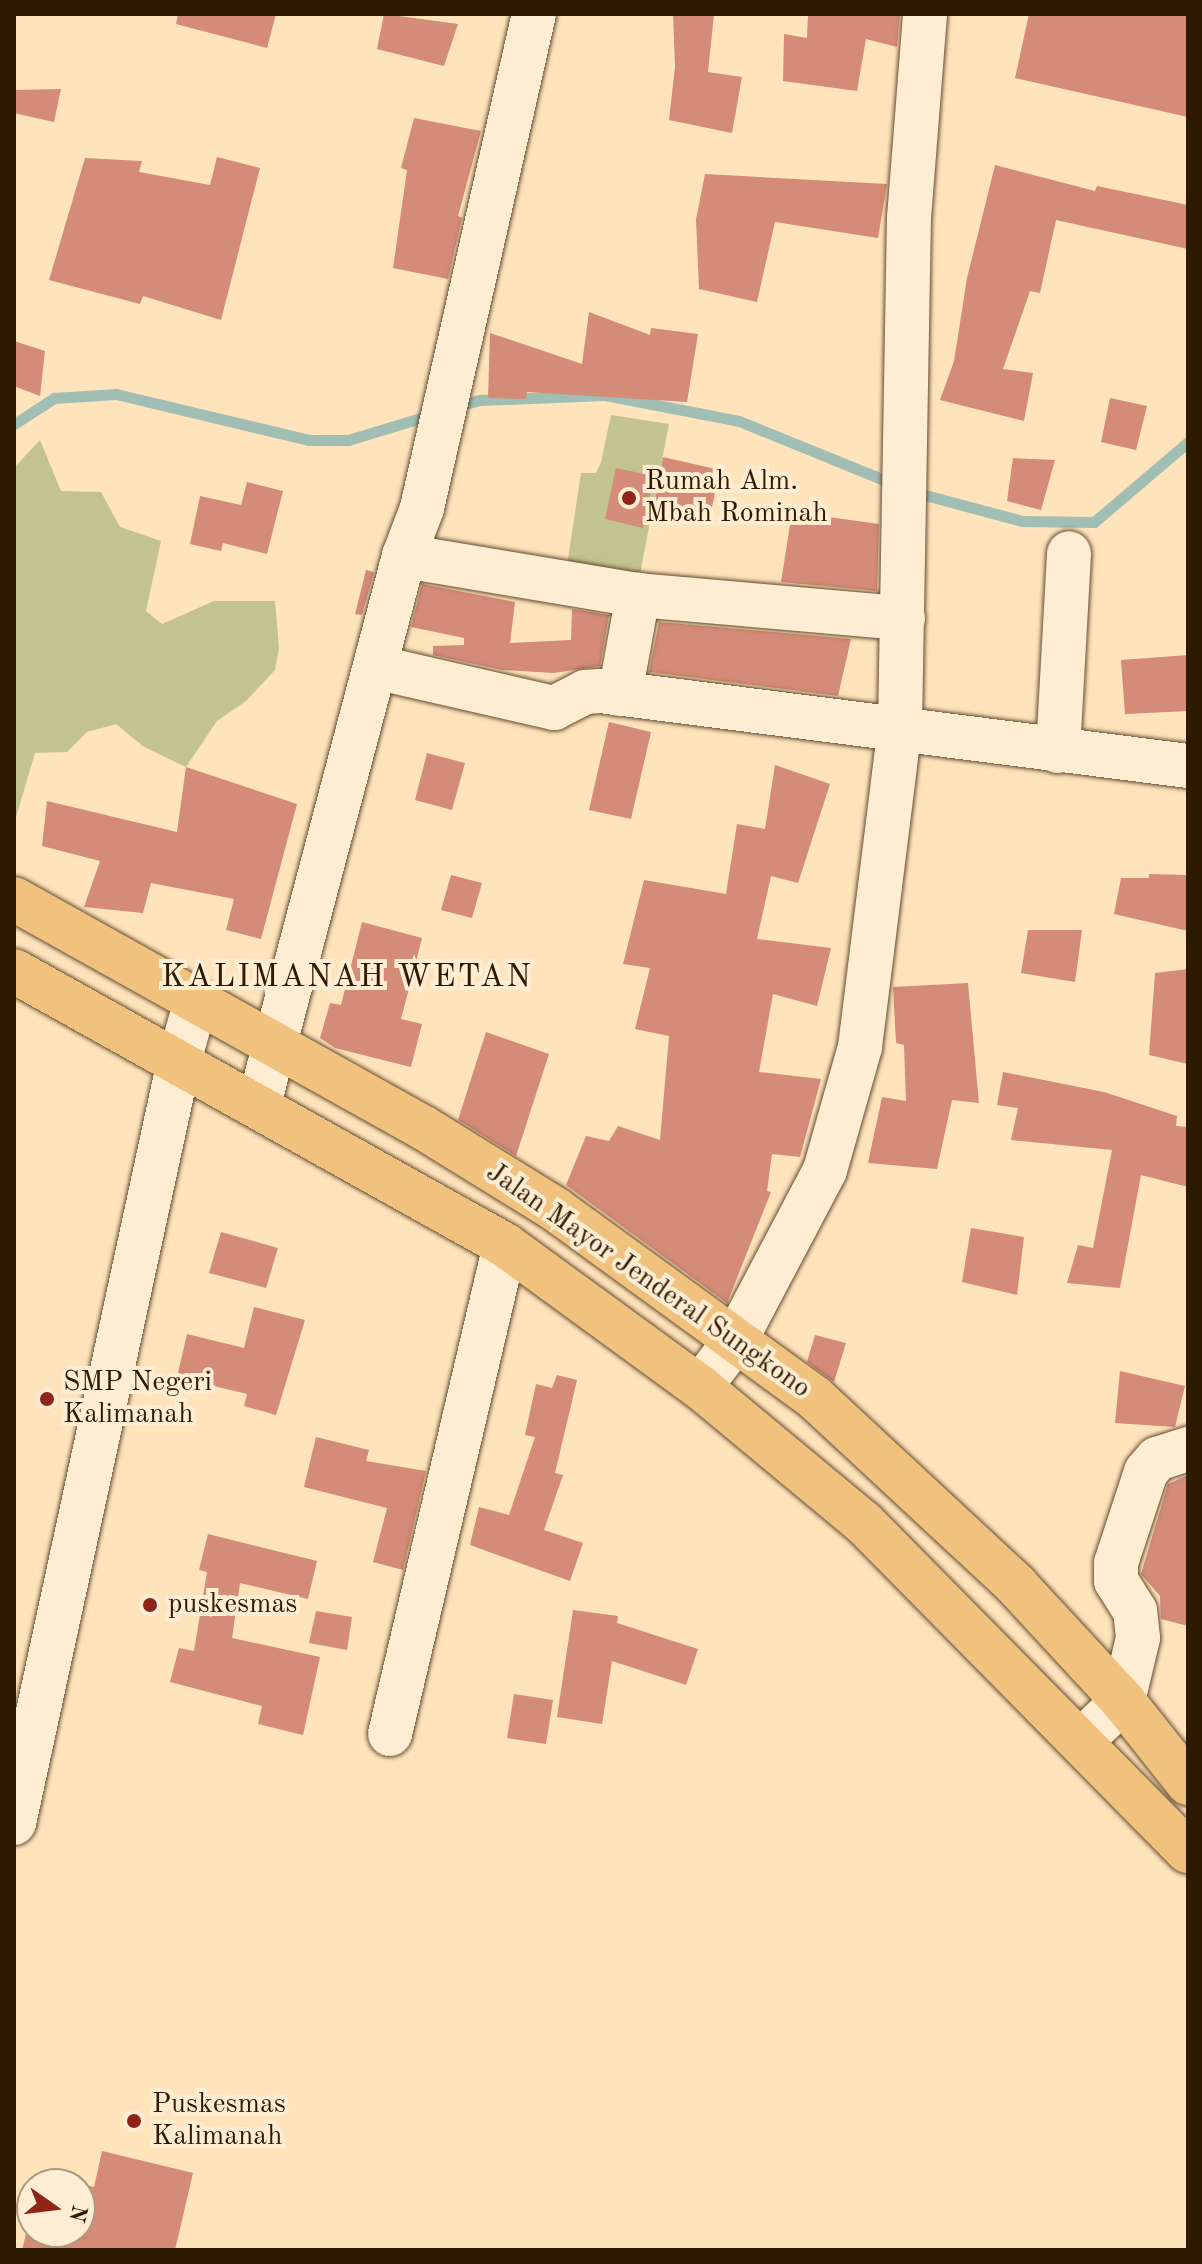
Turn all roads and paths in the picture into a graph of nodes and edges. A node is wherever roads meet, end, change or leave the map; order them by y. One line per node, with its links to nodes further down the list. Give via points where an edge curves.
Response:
1 (534, 14): 4 (street, via 436,448)
2 (925, 14): 6 (street, via 909,218)
3 (1069, 553): 10 (street)
4 (404, 556): 5 (street); 7 (street)
5 (638, 595): 6 (street); 8 (street)
6 (903, 618): 9 (street)
7 (375, 667): 8 (street, via 554,708 591,690); 15 (street)
8 (620, 694): 9 (street, via 772,716)
9 (900, 726): 10 (street); 19 (street, via 860,1047 825,1170)
10 (1058, 751): 11 (street)
11 (1188, 766)
12 (14, 899): 14 (main road, Jalan Mayor Jenderal Sungkono)
13 (14, 971): 16 (main road, Jalan Mayor Jenderal Sungkono)
14 (196, 1001): 15 (main road, Jalan Mayor Jenderal Sungkono); 16 (street)
15 (277, 1044): 17 (street); 19 (main road, Jalan Mayor Jenderal Sungkono, via 555,1209)
16 (179, 1061): 17 (main road, Jalan Mayor Jenderal Sungkono); 26 (street)
17 (259, 1104): 18 (main road, Jalan Mayor Jenderal Sungkono)
18 (505, 1245): 20 (main road, Jalan Mayor Jenderal Sungkono); 23 (street)
19 (735, 1341): 20 (street); 22 (main road, Jalan Mayor Jenderal Sungkono, via 815,1398 906,1482 1016,1585)
20 (700, 1387): 24 (main road, Jalan Mayor Jenderal Sungkono, via 864,1523)
21 (1188, 1449): 22 (street, via 1157,1459 1146,1472 1116,1563 1116,1581 1138,1622)
22 (1123, 1701): 24 (street); 25 (main road, Jalan Mayor Jenderal Sungkono)
23 (390, 1734)
24 (1082, 1740): 27 (main road, Jalan Mayor Jenderal Sungkono)
25 (1188, 1783)
26 (14, 1823)
27 (1188, 1851)

